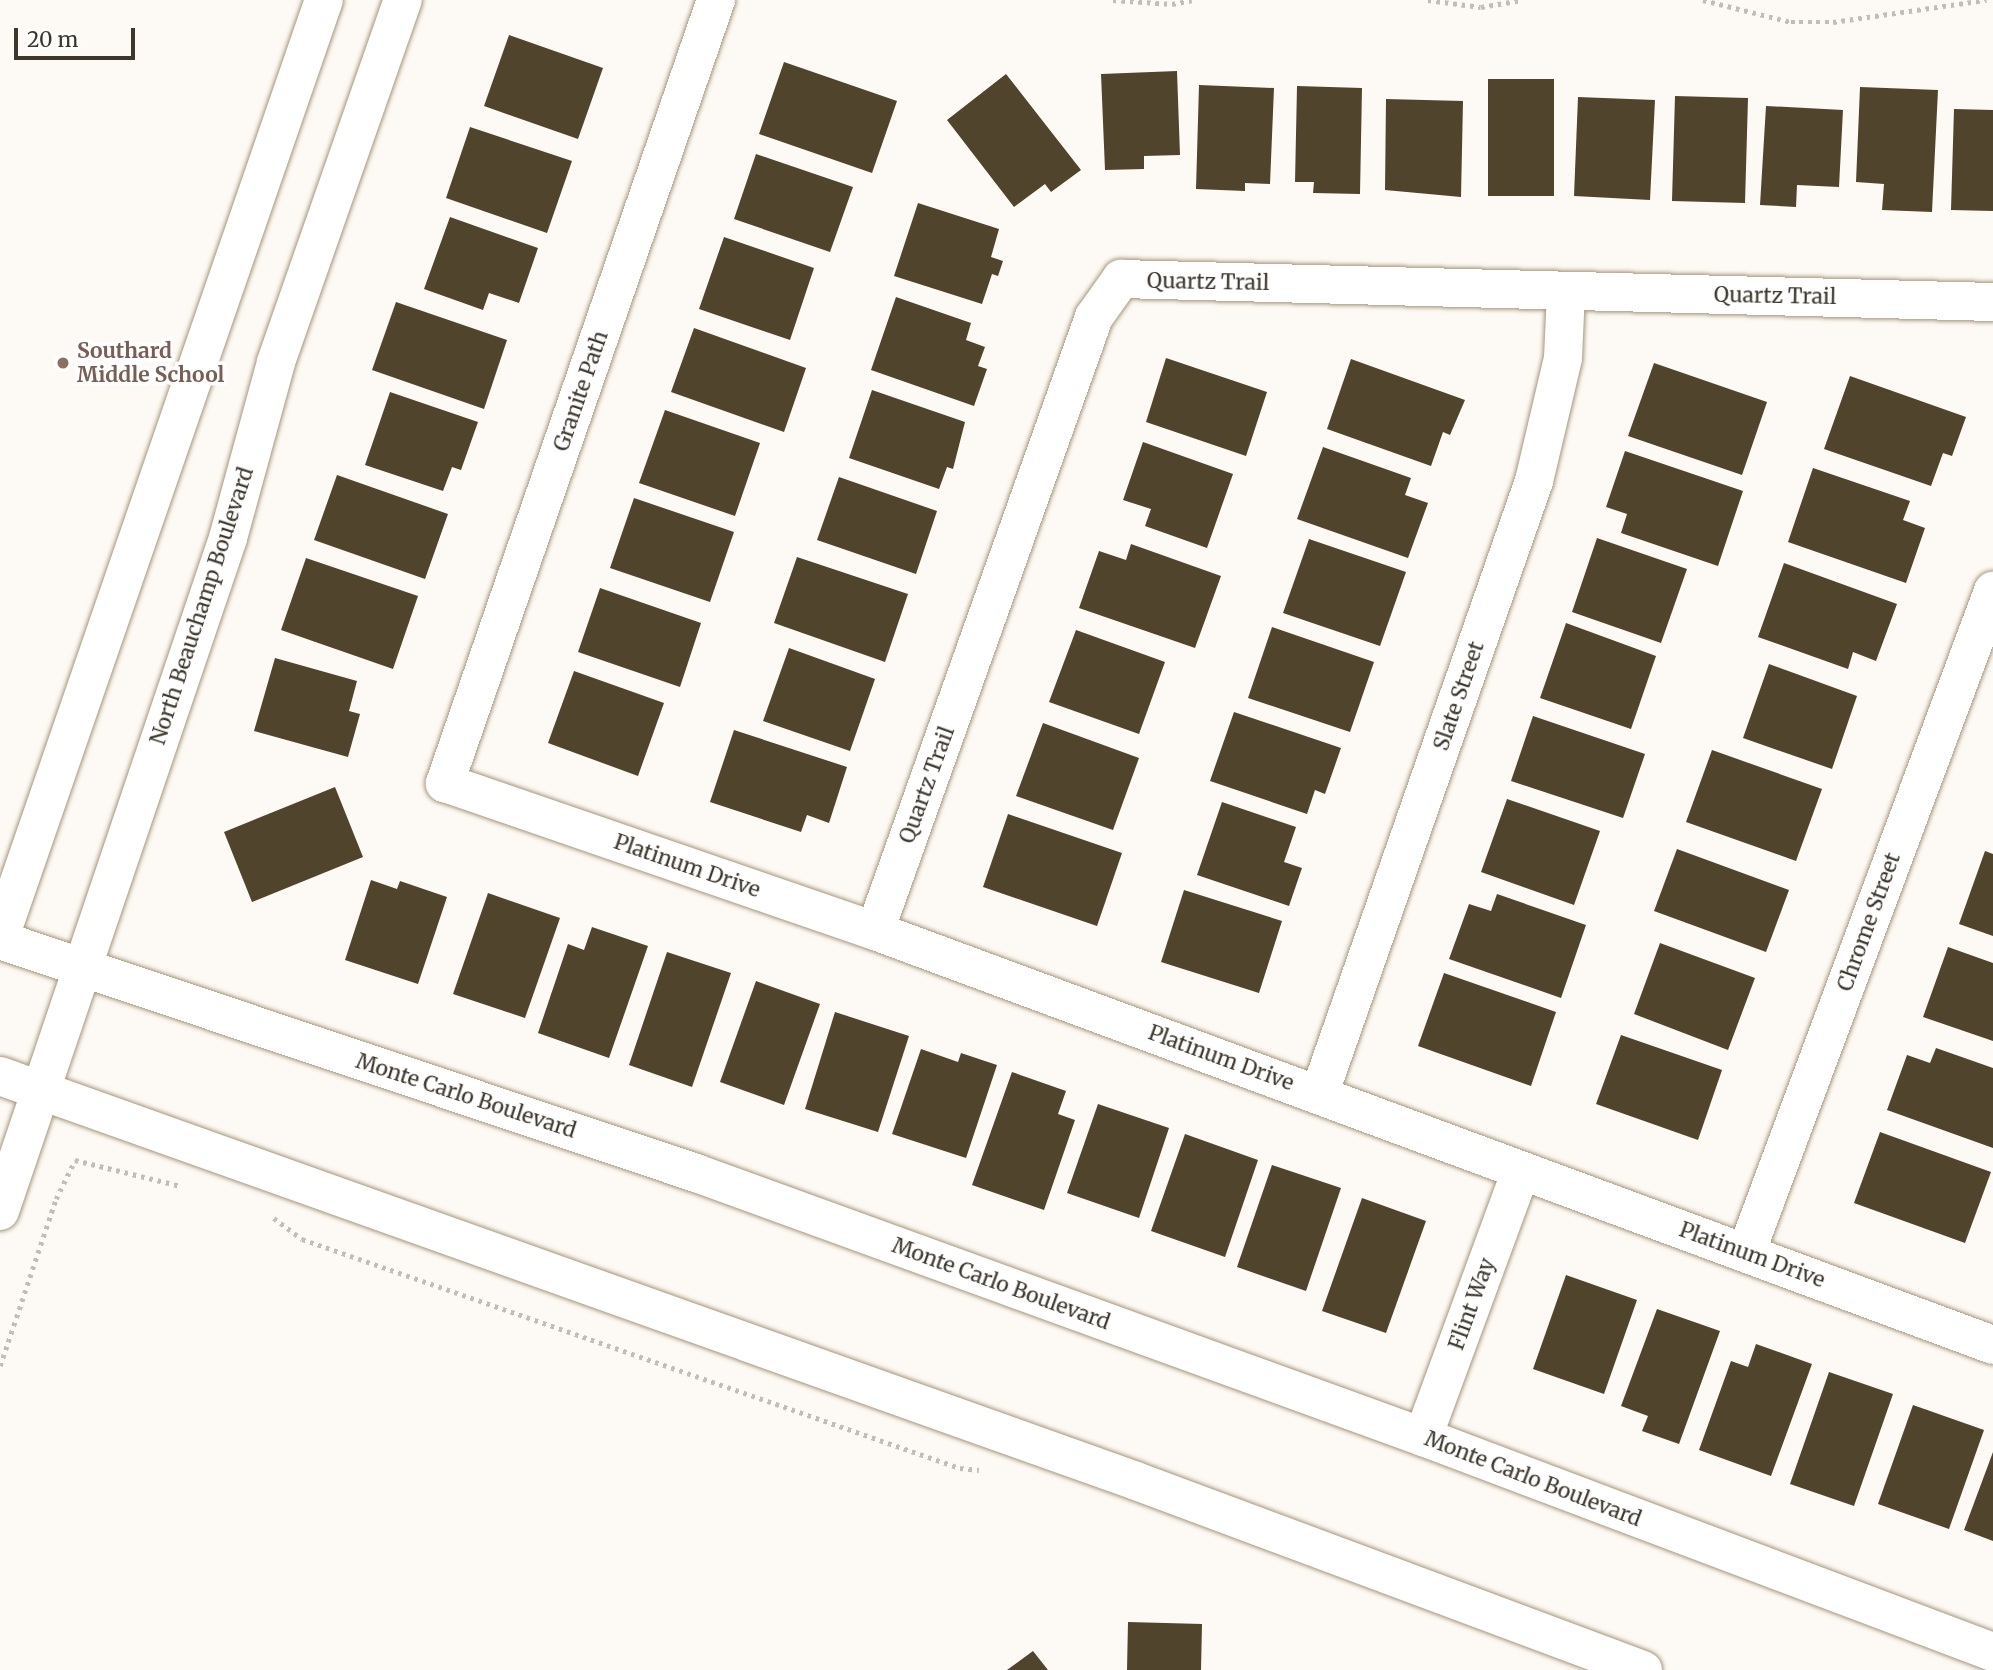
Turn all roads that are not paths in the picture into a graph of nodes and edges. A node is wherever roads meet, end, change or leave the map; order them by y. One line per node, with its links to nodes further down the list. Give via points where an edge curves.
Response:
1 (324, 0): 9 (street)
2 (403, 0): 10 (street, North Beauchamp Boulevard, via 276,362 228,538)
3 (716, 0): 7 (street, Granite Path)
4 (1566, 291): 5 (street, Quartz Trail); 8 (street, Quartz Trail, via 1121,279 1094,317); 13 (street, Slate Street, via 1563,358 1534,481)
5 (1993, 302)
6 (1993, 591): 16 (street, Chrome Street)
7 (444, 783): 8 (street, Platinum Drive)
8 (875, 930): 13 (street, Platinum Drive)
9 (0, 938): 10 (street, Monte Carlo Boulevard)
10 (82, 968): 12 (street, North Beauchamp Boulevard); 18 (street, Monte Carlo Boulevard, via 696,1174)
11 (0, 1076): 12 (street)
12 (40, 1091): 15 (street, North Beauchamp Boulevard); 20 (street, via 1136,1481)
13 (1319, 1094): 14 (street, Platinum Drive)
14 (1521, 1170): 16 (street, Platinum Drive); 18 (street, Flint Way)
15 (0, 1211)
16 (1746, 1253): 17 (street, Platinum Drive)
17 (1993, 1345)
18 (1423, 1437): 19 (street, Monte Carlo Boulevard)
19 (1993, 1652)
20 (1643, 1670)

